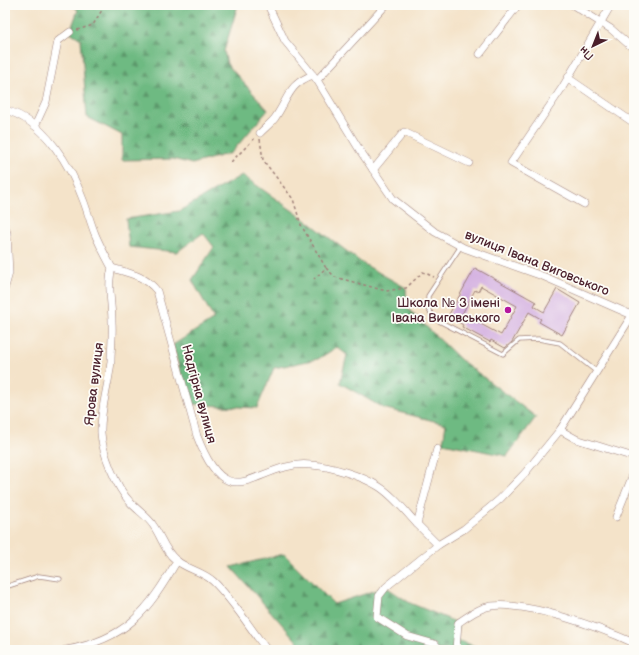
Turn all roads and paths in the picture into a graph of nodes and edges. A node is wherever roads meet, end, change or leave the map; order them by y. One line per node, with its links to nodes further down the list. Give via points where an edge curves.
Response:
1 (105, 5): 8 (path, via 93,25)
2 (268, 5): 11 (street, вулиця Івана Виговського, via 285,41)
3 (386, 5): 11 (street)
4 (518, 5): 10 (street)
5 (573, 5): 7 (street)
6 (611, 5): 7 (street)
7 (600, 24): 9 (street); 12 (street)
8 (70, 32): 15 (street, via 58,41 46,102)
9 (634, 49)
10 (480, 54)
11 (315, 77): 16 (street, via 294,85 275,118); 19 (street, вулиця Івана Виговського)
12 (568, 78): 14 (street); 20 (street, via 511,163)
13 (5, 110): 15 (street, via 19,114)
14 (634, 124)
15 (35, 126): 23 (street, via 51,143 68,168 84,201 95,235)
16 (260, 133): 17 (path); 24 (path, via 263,160 293,199 301,225)
17 (231, 162)
18 (469, 163): 19 (street, via 404,132)
19 (373, 170): 22 (street, вулиця Івана Виговського, via 393,199 435,232)
20 (584, 204)
21 (5, 228): 27 (street, via 9,273)
22 (461, 246): 26 (lane); 28 (street, вулиця Івана Виговського, via 545,277)
23 (112, 268): 35 (street, Надгірна вулиця, via 151,282 157,291 197,436 213,470 234,482 252,480 295,464 312,464 335,469 378,486); 37 (street, Ярова вулиця, via 110,374 101,434 108,462 118,485 129,501 152,523 167,551)
24 (326, 268): 25 (path); 26 (path, via 335,277 386,291 406,288 423,272)
25 (314, 279)
26 (439, 280): 29 (lane, via 428,296 428,309 435,319 503,354 519,340 538,339 560,343)
27 (5, 287)
28 (633, 314): 29 (street)
29 (597, 372): 30 (street)
30 (560, 430): 32 (street, via 576,439); 36 (street, via 500,499 464,529)
31 (437, 449): 35 (street)
32 (634, 457)
33 (634, 472): 34 (street)
34 (616, 517)
35 (417, 524): 36 (street, Надгірна вулиця)
36 (438, 545): 43 (street, via 386,587 379,596 377,617 407,636 435,644)
37 (177, 561): 41 (street, via 146,607 120,631 106,639); 42 (street, Ярова вулиця, via 203,573 212,581)
38 (60, 579): 39 (lane, via 39,576)
39 (5, 587)
40 (634, 643): 44 (street, via 604,630 544,612 515,606 491,606 476,611 458,623)
41 (66, 650)
42 (267, 650)
43 (441, 650)
44 (456, 650)

